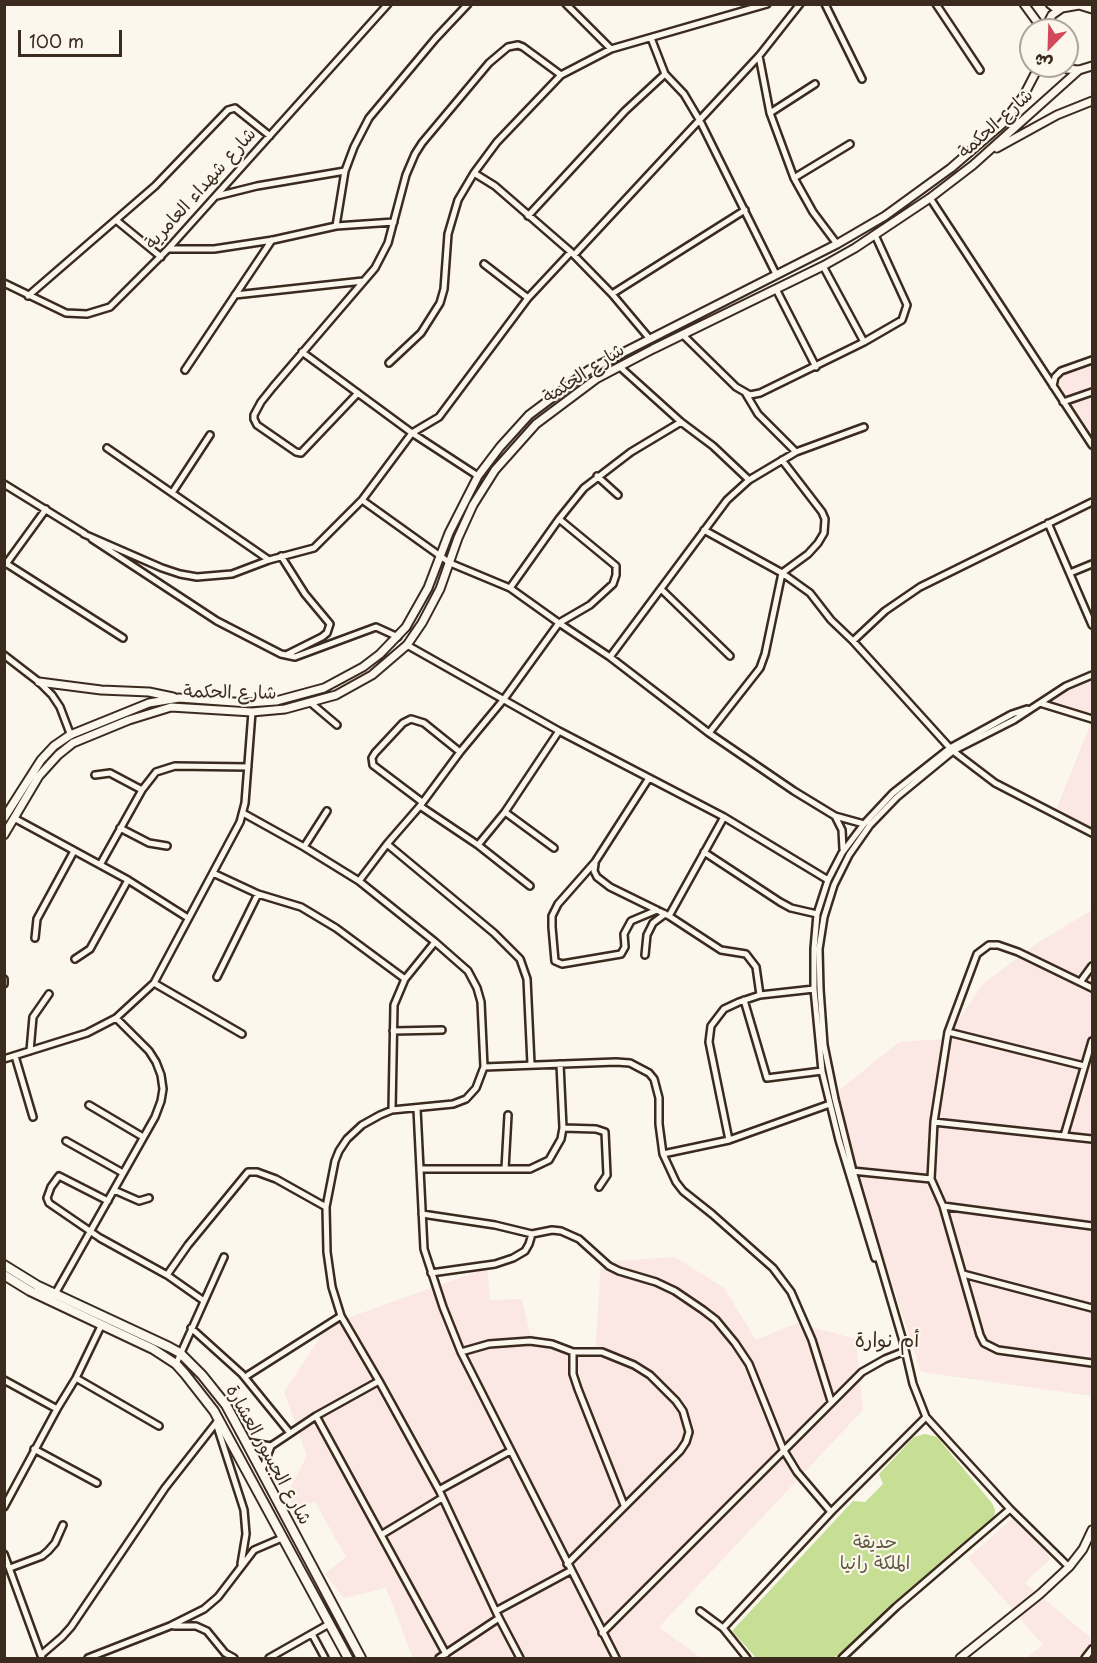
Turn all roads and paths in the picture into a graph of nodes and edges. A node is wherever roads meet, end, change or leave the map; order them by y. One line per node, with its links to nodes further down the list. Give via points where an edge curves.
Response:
1 (388, 4): 30 (street, شارع شهداء العامرية)
2 (468, 4): 33 (street, via 369,118)
3 (767, 4): 15 (street)
4 (800, 4): 17 (street)
5 (825, 4): 25 (street)
6 (936, 4): 19 (street)
7 (1024, 4): 13 (street)
8 (1050, 4): 12 (street)
9 (567, 5): 16 (street)
10 (1068, 5): 11 (street); 12 (street)
11 (1092, 9)
12 (1058, 10): 14 (street)
13 (1035, 18)
14 (1050, 18)
15 (651, 39): 16 (street); 21 (street)
16 (611, 49): 22 (street)
17 (759, 56): 28 (street); 29 (street)
18 (1092, 66): 20 (street)
19 (980, 70)
20 (1079, 70)
21 (665, 74): 29 (street, via 684,94); 39 (street, via 625,111)
22 (561, 75): 34 (street, via 497,142); 41 (street, via 524,47 508,46 422,143 406,175)
23 (1032, 78): 45 (street, شارع الحكمة, via 1014,110 973,151 885,216)
24 (1070, 78): 32 (street, شارع الحكمة)
25 (862, 79)
26 (815, 84): 28 (street)
27 (1092, 101): 32 (street, via 1057,115)
28 (770, 113): 35 (street)
29 (700, 121): 38 (street); 47 (street)
30 (270, 136): 36 (street, شارع شهداء العامرية); 40 (street, via 235,108 228,110 175,167)
31 (850, 144): 35 (street)
32 (987, 154): 37 (street, شارع الحكمة)
33 (345, 171): 36 (street); 42 (street)
34 (474, 173): 39 (street); 64 (street, via 458,200 448,234 440,303 421,333)
35 (794, 177): 45 (street)
36 (215, 196): 46 (street, شارع شهداء العامرية)
37 (930, 198): 43 (street, شارع الحكمة); 68 (street)
38 (745, 210): 51 (street); 55 (street)
39 (528, 216): 47 (street)
40 (117, 220): 48 (street); 57 (street)
41 (394, 222): 42 (street); 52 (street, via 382,257)
42 (336, 226): 44 (street)
43 (875, 235): 50 (street, شارع الحكمة); 61 (street, via 907,305 902,320)
44 (273, 240): 46 (street, via 214,249); 56 (street)
45 (837, 244): 51 (street, شارع الحكمة)
46 (168, 249): 48 (street, شارع شهداء العامرية)
47 (573, 254): 55 (street); 58 (street)
48 (160, 256): 57 (street, شارع شهداء العامرية, via 110,307 101,311 66,313)
49 (484, 264): 58 (street)
50 (823, 266): 54 (street, شارع الحكمة); 61 (street)
51 (776, 274): 60 (street, شارع الحكمة)
52 (363, 281): 56 (street); 62 (street)
53 (4, 283): 57 (street, شارع شهداء العامرية)
54 (776, 289): 59 (street, شارع الحكمة); 66 (street)
55 (612, 294): 60 (street)
56 (235, 295): 67 (street)
57 (28, 296)
58 (528, 298): 75 (street, via 439,417)
59 (683, 335): 65 (street, شارع الحكمة); 71 (street)
60 (649, 338): 81 (street, شارع الحكمة, via 589,370 543,403 506,439)
61 (864, 342): 66 (street)
62 (302, 352): 70 (street); 70 (street, via 261,402 254,415 257,425 301,453)
63 (1092, 360): 68 (street, via 1060,371)
64 (389, 363)
65 (620, 367): 73 (street); 98 (street, شارع الحكمة, via 551,411 507,454 473,505)
66 (816, 367): 71 (street, via 760,393)
67 (184, 370)
68 (1053, 386): 72 (street)
69 (1092, 392): 72 (street)
70 (358, 393): 75 (street)
71 (746, 394): 79 (street, via 758,414)
72 (1063, 402): 77 (street)
73 (681, 422): 82 (street); 83 (street)
74 (864, 427): 79 (street)
75 (412, 433): 81 (street); 87 (street)
76 (210, 435): 85 (street)
77 (1092, 445)
78 (107, 448): 85 (street)
79 (796, 452): 80 (street)
80 (782, 460): 83 (street); 100 (street, via 825,519 822,537 813,549)
81 (478, 476): 95 (street, شارع الحكمة)
82 (597, 476): 86 (street); 90 (street)
83 (749, 480): 92 (street)
84 (4, 484): 89 (street)
85 (172, 493): 96 (street)
86 (618, 495)
87 (362, 500): 94 (street, via 314,548); 95 (street)
88 (1092, 502): 91 (street)
89 (46, 509): 93 (street); 97 (street)
90 (559, 519): 102 (street); 104 (street, via 614,563 617,572 613,584 597,600)
91 (1048, 523): 101 (street); 108 (street, via 921,587 885,611)
92 (704, 530): 100 (street); 103 (street)
93 (84, 534): 96 (street, via 162,568 197,577 232,574); 111 (street, via 217,621)
94 (281, 556): 96 (street); 111 (street, via 330,624 322,637)
95 (440, 557): 98 (street); 106 (street, شارع الحكمة, via 428,588)
96 (269, 560)
97 (5, 563): 107 (street)
98 (450, 563): 102 (street); 109 (street, شارع الحكمة, via 433,604)
99 (1092, 564): 101 (street)
100 (782, 573): 108 (street, via 810,593); 124 (street, via 760,668)
101 (1070, 573): 105 (street)
102 (510, 588): 104 (street)
103 (662, 590): 112 (street); 113 (street)
104 (559, 623): 113 (street); 117 (street)
105 (1092, 625)
106 (398, 637): 111 (street, via 376,627 295,657); 116 (street, شارع الحكمة, via 363,667 307,693 248,703)
107 (123, 638)
108 (853, 641): 127 (street)
109 (407, 645): 117 (street); 118 (street, شارع الحكمة, via 372,675 336,695)
110 (4, 655): 115 (street)
111 (286, 655)
112 (730, 656)
113 (610, 657): 124 (street)
114 (1092, 675): 119 (street)
115 (39, 682): 116 (street); 125 (street, via 60,706)
116 (179, 698): 125 (street, شارع الحكمة, via 149,703)
117 (504, 699): 123 (street); 128 (street)
118 (311, 703): 120 (street, شارع الحكمة); 122 (street)
119 (1038, 704): 121 (street); 127 (street, via 1014,720)
120 (252, 712): 126 (street, شارع الحكمة, via 171,707); 129 (street)
121 (1092, 719)
122 (337, 725)
123 (559, 731): 131 (street); 135 (street)
124 (710, 734): 137 (street)
125 (70, 735): 126 (street); 138 (street, شارع الحكمة, via 41,760)
126 (73, 743): 139 (street, شارع الحكمة, via 46,766)
127 (952, 749): 141 (street); 143 (street, via 995,783)
128 (460, 752): 133 (street); 133 (street, via 424,723 411,719 375,753 373,765)
129 (248, 767): 132 (street, via 175,766 156,772); 136 (street)
130 (95, 775): 132 (street, via 110,773)
131 (649, 778): 140 (street); 153 (street)
132 (142, 790): 142 (street)
133 (421, 804): 145 (street); 146 (street)
134 (327, 811): 148 (street)
135 (505, 812): 146 (street); 149 (street)
136 (243, 813): 148 (street); 155 (street)
137 (835, 816): 141 (street); 152 (street, via 843,837)
138 (4, 818)
139 (14, 818): 144 (street, شارع الحكمة); 150 (street)
140 (724, 818): 151 (street); 157 (street)
141 (867, 825): 152 (street); 211 (street, via 834,885 819,949 824,1045)
142 (120, 828): 147 (street, via 149,843); 154 (street)
143 (1092, 833)
144 (4, 835)
145 (387, 844): 158 (street); 190 (street, via 520,958 527,980)
146 (478, 845): 159 (street)
147 (167, 846)
148 (304, 847): 158 (street)
149 (554, 848)
150 (74, 851): 154 (street); 165 (street, via 37,919)
151 (704, 852): 162 (street, via 790,908); 163 (street)
152 (842, 853): 157 (street)
153 (596, 862): 161 (street, via 594,872 601,881); 161 (street, via 552,916 557,963 621,954 631,921)
154 (100, 865): 156 (street)
155 (213, 873): 160 (street); 164 (street)
156 (128, 880): 164 (street); 168 (street, via 90,949)
157 (828, 880): 162 (street)
158 (358, 881): 166 (street)
159 (530, 886)
160 (258, 894): 170 (street); 172 (street, via 301,907)
161 (657, 910): 163 (street)
162 (818, 914): 177 (street)
163 (667, 915): 167 (street, via 653,923); 179 (street, via 721,950 746,954 756,967)
164 (188, 918): 174 (street)
165 (35, 938)
166 (435, 942): 172 (street); 193 (street, via 468,971 477,988)
167 (645, 955)
168 (75, 959)
169 (1092, 966): 173 (street)
170 (217, 977)
171 (4, 979): 175 (street)
172 (405, 980): 183 (street, via 394,1005)
173 (1081, 981): 176 (street); 184 (street, via 1018,952 989,945 972,962)
174 (154, 983): 181 (street); 185 (street)
175 (4, 984)
176 (1092, 988)
177 (814, 989): 179 (street); 194 (street)
178 (49, 994): 187 (street, via 33,1017)
179 (760, 995): 180 (street)
180 (744, 1000): 194 (street, via 768,1078); 206 (street, via 720,1013 709,1034)
181 (116, 1018): 187 (street, via 87,1033); 204 (street, via 149,1051 161,1075 161,1101)
182 (442, 1030): 183 (street)
183 (393, 1031): 198 (street)
184 (948, 1032): 192 (street); 201 (street)
185 (242, 1034)
186 (1092, 1041): 192 (street)
187 (30, 1051): 188 (street)
188 (15, 1056): 189 (street); 200 (street)
189 (4, 1059)
190 (531, 1064): 191 (street); 193 (street)
191 (560, 1064): 202 (street); 208 (street, via 630,1062 649,1072 659,1098)
192 (1084, 1066): 203 (street)
193 (484, 1067): 197 (street, via 476,1088 466,1099)
194 (822, 1071): 195 (street)
195 (830, 1104): 206 (street); 211 (street)
196 (89, 1105): 204 (street)
197 (417, 1109): 198 (street); 209 (street)
198 (392, 1110): 219 (street, via 362,1125 342,1145)
199 (508, 1115): 210 (street)
200 (33, 1117)
201 (934, 1122): 203 (street); 213 (street)
202 (563, 1128): 210 (street, via 554,1154 542,1165); 214 (street, via 605,1132 607,1175)
203 (1064, 1136): 205 (street)
204 (143, 1137): 212 (street)
205 (1092, 1139)
206 (729, 1140): 208 (street)
207 (66, 1141): 212 (street)
208 (663, 1154): 246 (street, via 683,1191 773,1268 791,1292 812,1340)
209 (420, 1169): 210 (street); 220 (street)
210 (505, 1169)
211 (851, 1171): 213 (street); 236 (street)
212 (123, 1173): 215 (street)
213 (931, 1179): 218 (street)
214 (599, 1186)
215 (114, 1190): 216 (street, via 139,1201); 217 (street)
216 (149, 1198)
217 (108, 1201): 222 (street); 222 (street, via 59,1176 51,1187 46,1198 49,1203)
218 (943, 1206): 221 (street); 227 (street)
219 (326, 1207): 229 (street, via 276,1179 248,1172); 233 (street, via 329,1274)
220 (422, 1214): 223 (street); 226 (street, via 424,1249)
221 (1092, 1226)
222 (90, 1231): 229 (street); 230 (street)
223 (532, 1234): 226 (street, via 525,1251 513,1258); 257 (street, via 552,1230 571,1234 609,1266 675,1291 716,1320 749,1364)
224 (224, 1257): 231 (street)
225 (4, 1264): 230 (main road, شارع الجسور العشارة)
226 (431, 1273): 237 (street)
227 (963, 1274): 232 (street); 240 (street, via 980,1335 988,1346)
228 (4, 1275): 234 (main road, شارع الجسور العشارة)
229 (167, 1275): 231 (street)
230 (55, 1294): 239 (main road, شارع الجسور العشارة)
231 (204, 1301): 235 (street)
232 (1092, 1308)
233 (341, 1316): 242 (street); 245 (street)
234 (102, 1324): 241 (main road, شارع الجسور العشارة); 243 (street)
235 (192, 1328): 239 (street); 242 (street)
236 (905, 1351): 246 (street, via 862,1372); 250 (street)
237 (461, 1352): 238 (street, via 489,1344 530,1341); 258 (street)
238 (573, 1352): 263 (street, via 578,1389); 263 (street, via 602,1352 634,1365 662,1385 687,1422 689,1432 680,1451)
239 (180, 1353): 241 (street); 254 (main road, شارع الجسور العشارة, via 214,1389)
240 (1092, 1363)
241 (176, 1364): 248 (main road, شارع الجسور العشارة)
242 (245, 1377): 253 (street)
243 (76, 1378): 247 (street); 252 (street)
244 (4, 1380): 247 (street)
245 (379, 1381): 249 (street); 261 (street)
246 (831, 1401): 257 (street)
247 (57, 1409): 256 (street)
248 (214, 1412): 251 (street); 270 (main road, شارع الجسور العشارة)
249 (316, 1416): 253 (street); 269 (street)
250 (926, 1418): 265 (street); 266 (street)
251 (216, 1423): 273 (street, via 244,1510 246,1534); 287 (street, via 165,1488 71,1627)
252 (159, 1426)
253 (290, 1432): 255 (street)
254 (246, 1442): 255 (street); 259 (main road, شارع الجسور العشارة)
255 (271, 1446): 259 (street)
256 (34, 1449): 260 (street); 264 (street)
257 (783, 1449): 266 (street, via 797,1473); 284 (street)
258 (510, 1451): 261 (street); 272 (street)
259 (262, 1470): 293 (main road, شارع الجسور العشارة)
260 (97, 1482)
261 (439, 1490): 262 (street)
262 (442, 1498): 269 (street); 277 (street)
263 (624, 1505): 272 (street)
264 (4, 1507)
265 (1010, 1509): 274 (street); 298 (street)
266 (831, 1512): 282 (street)
267 (63, 1525): 275 (street, via 55,1543 42,1556)
268 (1092, 1530): 274 (street)
269 (381, 1536): 286 (street)
270 (282, 1538): 273 (street, via 254,1550); 280 (main road, شارع الجسور العشارة)
271 (4, 1554): 275 (street)
272 (567, 1564): 276 (street)
273 (241, 1566): 281 (street, via 204,1609)
274 (1069, 1567): 299 (street)
275 (10, 1568): 287 (street)
276 (570, 1571): 277 (street); 284 (street)
277 (496, 1611): 279 (street)
278 (700, 1611): 282 (street)
279 (499, 1618): 286 (street); 295 (street)
280 (329, 1624): 283 (street); 292 (main road, شارع الجسور العشارة)
281 (170, 1626): 288 (street); 289 (street, via 196,1626 207,1631)
282 (723, 1628): 297 (street)
283 (312, 1634): 290 (street); 291 (street)
284 (602, 1634): 296 (street)
285 (1092, 1649): 300 (street)
286 (446, 1654): 294 (street)
287 (42, 1657)
288 (88, 1659)
289 (234, 1659)
290 (269, 1659)
291 (325, 1659)
292 (348, 1659)
293 (361, 1659)
294 (439, 1659)
295 (520, 1659)
296 (616, 1659)
297 (747, 1659)
298 (842, 1659)
299 (960, 1659)
300 (1085, 1659)

